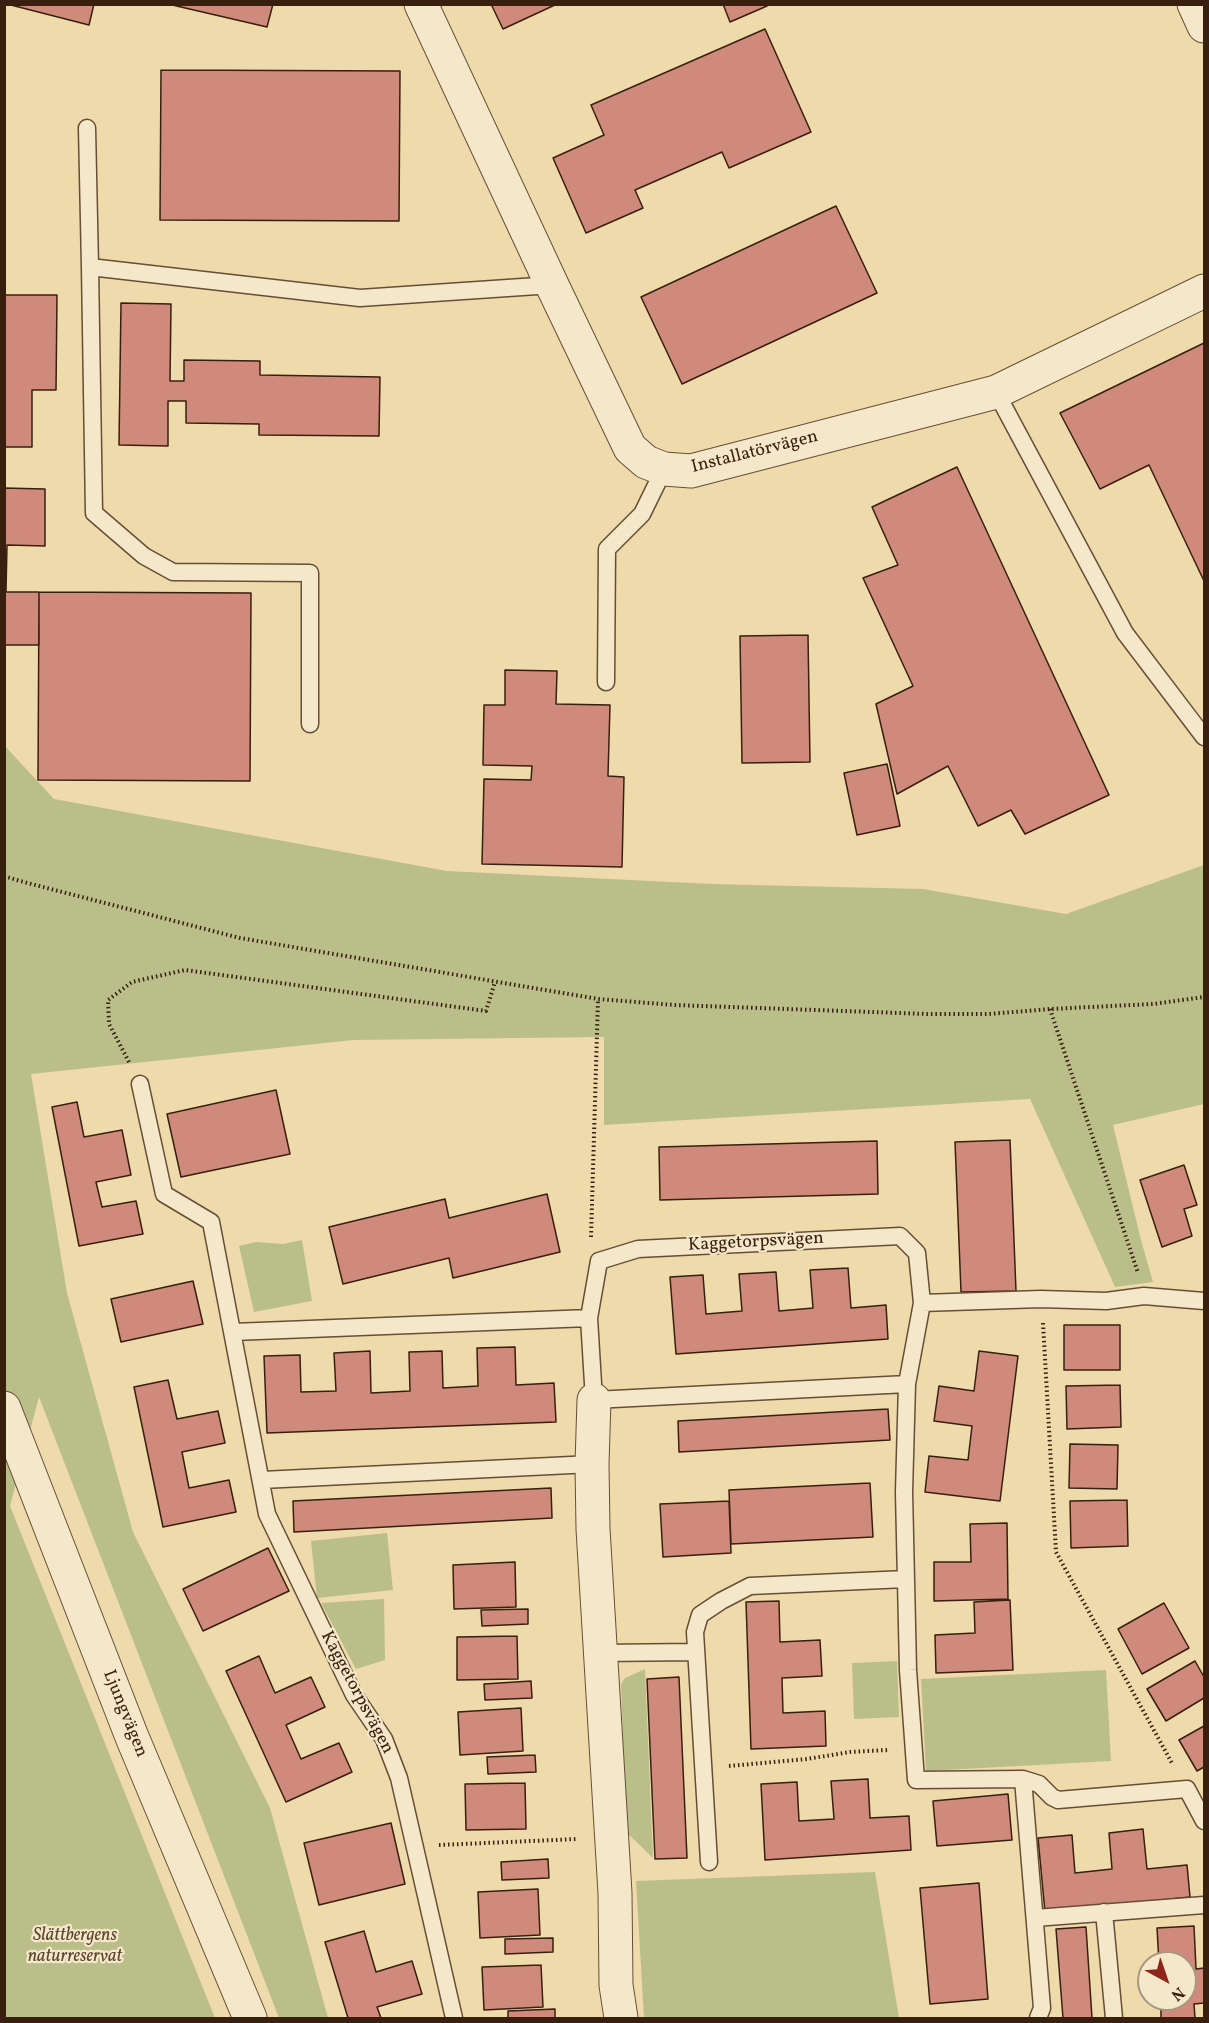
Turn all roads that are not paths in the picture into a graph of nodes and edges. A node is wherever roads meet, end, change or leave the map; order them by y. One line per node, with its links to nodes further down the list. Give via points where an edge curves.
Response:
1 (421, 4): 6 (street, Installatörvägen)
2 (1194, 4): 3 (street)
3 (1204, 26)
4 (87, 128): 5 (lane)
5 (90, 267): 6 (lane, via 360,298); 11 (lane, via 93,513 144,556 173,572 310,573)
6 (552, 285): 9 (street, Installatörvägen, via 630,448 646,462)
7 (1204, 291): 8 (street, Installatörvägen)
8 (996, 392): 9 (street, Installatörvägen, via 691,471); 12 (lane, via 1125,633)
9 (664, 470): 10 (lane, via 642,514 607,549)
10 (606, 682)
11 (310, 724)
12 (1204, 736)
13 (140, 1084): 17 (lane, Kaggetorpsvägen, via 164,1194 211,1222)
14 (1204, 1301): 15 (lane, via 1144,1296 1106,1301)
15 (922, 1303): 16 (lane, Kaggetorpsvägen, via 916,1253 900,1236 638,1249 598,1261); 18 (lane, Kaggetorpsvägen)
16 (589, 1318): 17 (lane); 19 (lane)
17 (233, 1332): 22 (lane, Kaggetorpsvägen)
18 (907, 1384): 19 (lane); 23 (lane, Kaggetorpsvägen)
19 (594, 1400): 21 (street)
20 (4, 1408): 32 (street, Ljungvägen, via 132,1737)
21 (592, 1464): 22 (lane); 25 (street)
22 (262, 1480): 33 (lane, Kaggetorpsvägen, via 267,1514 354,1695 384,1739 399,1778)
23 (906, 1579): 24 (lane, via 750,1586 700,1615 695,1632); 26 (lane, Kaggetorpsvägen, via 916,1780)
24 (696, 1652): 25 (lane); 28 (lane)
25 (600, 1653): 34 (street, via 615,1893 616,1985)
26 (1023, 1779): 27 (lane, via 1039,1784 1058,1800 1187,1789); 31 (lane)
27 (1204, 1821)
28 (709, 1862)
29 (1204, 1905): 30 (lane)
30 (1104, 1912): 31 (lane); 36 (lane)
31 (1035, 1918): 35 (lane, via 1042,2008)
32 (250, 2019)
33 (454, 2019)
34 (621, 2019)
35 (1038, 2019)
36 (1113, 2019)

